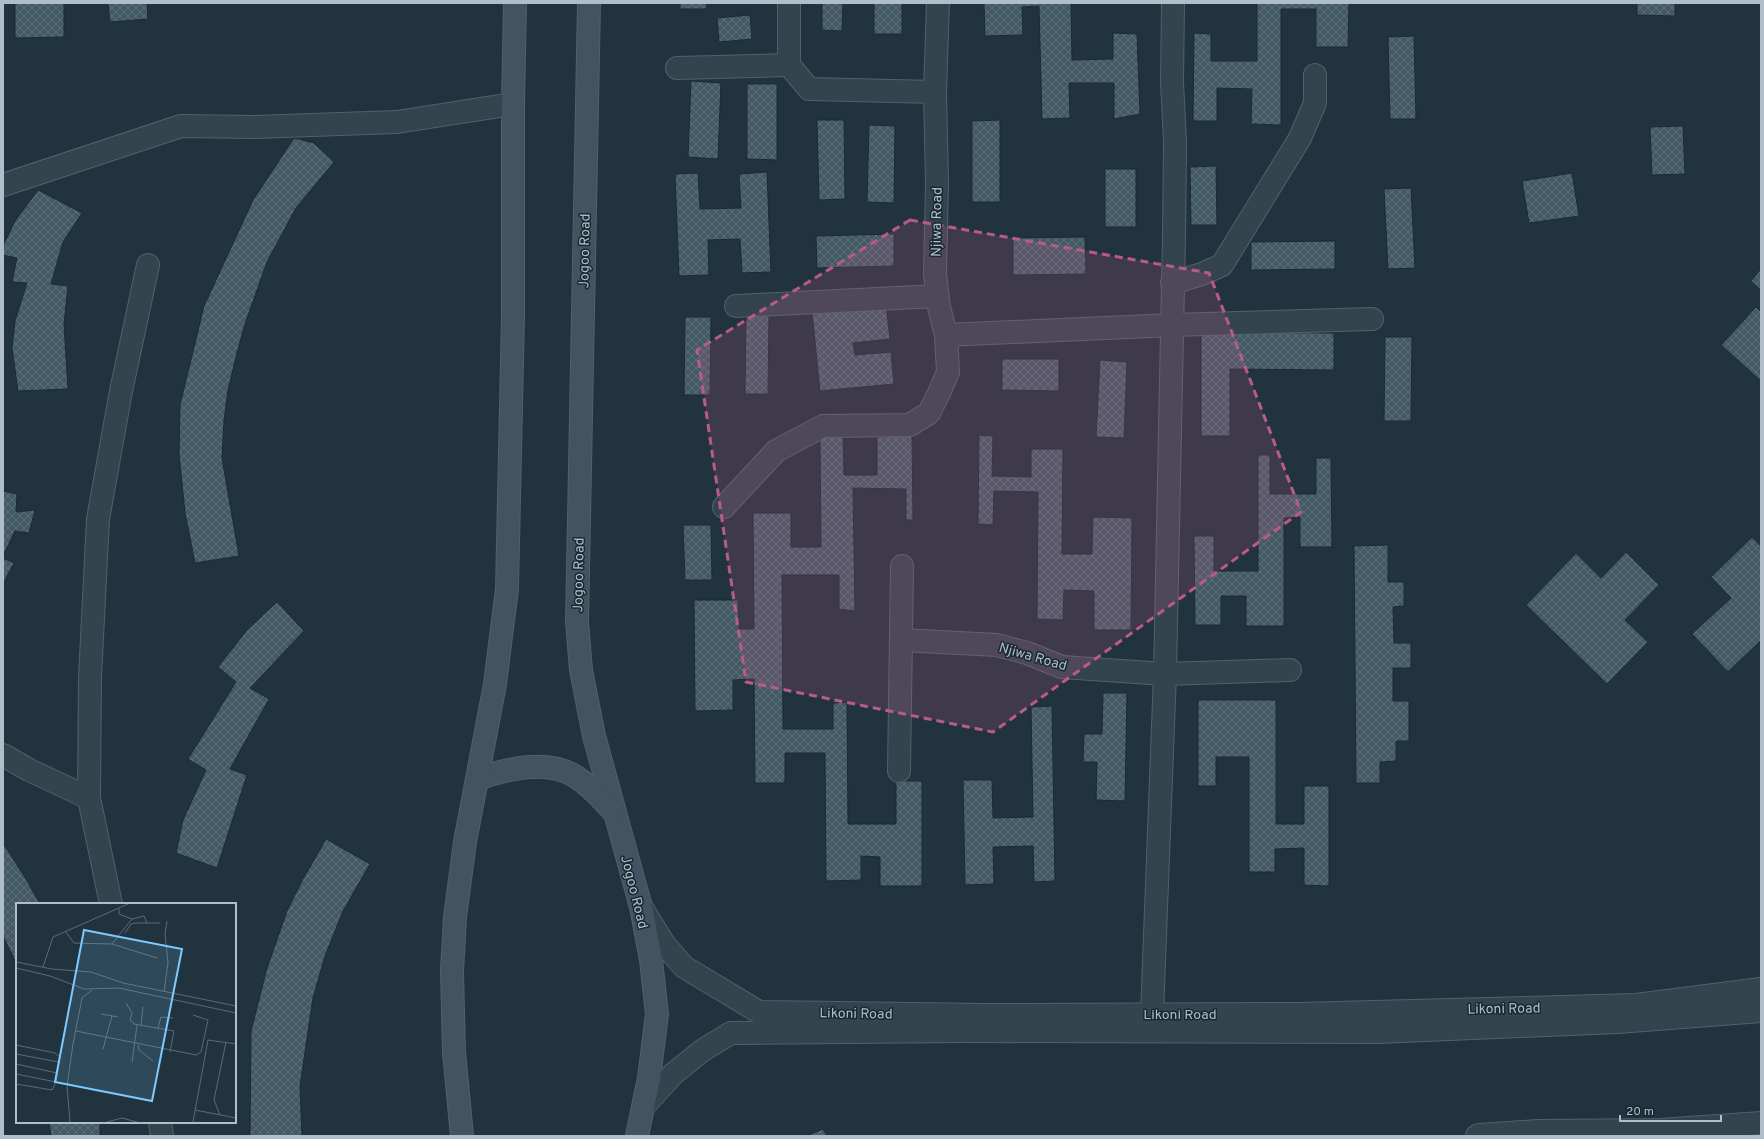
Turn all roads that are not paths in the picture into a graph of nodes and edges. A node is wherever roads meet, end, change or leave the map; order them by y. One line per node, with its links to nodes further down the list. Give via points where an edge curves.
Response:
1 (515, 3): 10 (main road)
2 (588, 3): 28 (main road, Jogoo Road, via 577,622 581,670 594,736)
3 (789, 3): 6 (street)
4 (938, 3): 9 (street, Njiwa Road)
5 (1173, 3): 13 (street)
6 (789, 65): 7 (street); 9 (street, via 809,90)
7 (677, 68)
8 (1315, 75): 13 (street, via 1314,103 1300,138 1222,265)
9 (935, 92): 14 (street, Njiwa Road)
10 (513, 104): 11 (street, via 396,122 255,127 181,126); 26 (main road, via 513,340 506,589 495,684)
11 (3, 185)
12 (148, 265): 27 (street, via 121,391 98,519 90,677)
13 (1172, 283): 17 (street)
14 (937, 296): 15 (street); 18 (street, Njiwa Road)
15 (736, 306)
16 (1372, 319): 17 (street)
17 (1172, 325): 18 (street); 23 (street)
18 (946, 335): 19 (street, Njiwa Road, via 948,372 929,412 910,426 822,426 776,452)
19 (724, 507)
20 (902, 566): 21 (street)
21 (901, 640): 23 (street, Njiwa Road, via 997,645 1027,653 1062,667); 25 (street)
22 (1290, 670): 23 (street, Njiwa Road)
23 (1165, 674): 33 (street)
24 (3, 755): 27 (street)
25 (899, 771)
26 (478, 779): 28 (main road, via 494,773 534,766 555,768 573,775 594,791); 40 (main road, via 465,842 455,917 452,971 454,1052)
27 (89, 798): 29 (street)
28 (614, 812): 30 (main road, Jogoo Road)
29 (111, 903)
30 (641, 907): 33 (street, Likoni Road, via 664,944 684,967 760,1012); 34 (main road, Jogoo Road, via 651,960 657,1014)
31 (1761, 989): 33 (street, Likoni Road, via 1636,1005 1298,1014)
32 (1761, 1011): 34 (street, Likoni Road, via 1618,1022 1379,1032 731,1033 703,1050 674,1074)
33 (1152, 1014)
34 (644, 1106): 41 (main road, Jogoo Road)
35 (160, 1123): 39 (street)
36 (1761, 1123): 38 (street); 43 (street)
37 (1538, 1133): 38 (street); 42 (street)
38 (1660, 1133)
39 (162, 1136)
40 (462, 1136)
41 (637, 1136)
42 (1477, 1136)
43 (1761, 1136)

